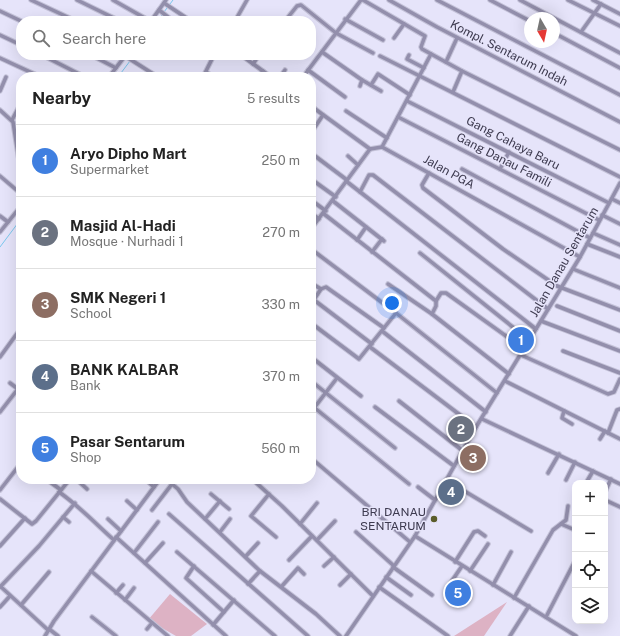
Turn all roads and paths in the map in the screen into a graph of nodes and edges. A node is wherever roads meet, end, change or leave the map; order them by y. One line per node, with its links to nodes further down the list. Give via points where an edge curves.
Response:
1 (31, 0): 18 (street)
2 (77, 0): 19 (street)
3 (113, 0): 20 (street)
4 (247, 0): 24 (street)
5 (362, 0): 30 (street); 31 (street)
6 (389, 0): 38 (street, Kompl. Sentarum Indah)
7 (437, 0): 81 (street)
8 (490, 0): 28 (street)
9 (520, 0): 33 (street)
10 (568, 0): 16 (street)
11 (593, 0): 13 (street)
12 (164, 2): 14 (street); 23 (street)
13 (600, 4): 16 (street); 17 (street)
14 (159, 10): 21 (street); 22 (street)
15 (0, 11): 29 (street)
16 (594, 13): 32 (street); 33 (street)
17 (620, 14)
18 (65, 16)
19 (110, 16)
20 (142, 16)
21 (155, 16)
22 (166, 16)
23 (184, 16)
24 (238, 16)
25 (289, 16): 26 (street, via 300,4)
26 (315, 16)
27 (316, 17): 34 (street)
28 (524, 18)
29 (16, 19)
30 (345, 20): 34 (street); 39 (street)
31 (404, 24): 37 (street); 44 (street, via 425,36 421,48)
32 (620, 26)
33 (581, 32): 43 (street)
34 (336, 33): 41 (street); 42 (street)
35 (0, 34): 40 (street)
36 (560, 36): 61 (street)
37 (394, 38)
38 (457, 38): 57 (street); 91 (street, Kompl. Sentarum Indah)
39 (383, 40)
40 (16, 42)
41 (322, 52): 56 (street); 74 (street)
42 (373, 53)
43 (620, 53)
44 (431, 54): 57 (street); 60 (street)
45 (409, 55): 60 (street, via 407,59)
46 (380, 56): 72 (street)
47 (0, 58): 65 (street)
48 (52, 60): 66 (street)
49 (101, 60): 59 (street)
50 (122, 60): 59 (street)
51 (131, 60): 68 (street)
52 (212, 60): 69 (street)
53 (248, 60): 58 (street)
54 (256, 60): 58 (street)
55 (316, 60): 62 (street)
56 (316, 60)
57 (446, 62): 64 (street)
58 (253, 64): 63 (street)
59 (116, 68): 67 (street)
60 (424, 68): 72 (street)
61 (620, 68)
62 (308, 70): 70 (street)
63 (263, 71)
64 (462, 71): 79 (street); 97 (street)
65 (30, 72)
66 (75, 72)
67 (113, 72)
68 (150, 72)
69 (206, 72)
70 (311, 72)
71 (316, 76): 82 (street)
72 (421, 76): 79 (street); 80 (street)
73 (6, 77): 77 (street)
74 (362, 80): 75 (street); 76 (street)
75 (371, 85): 78 (street); 80 (street, via 378,74)
76 (360, 86)
77 (0, 91)
78 (381, 91)
79 (453, 92): 106 (street)
80 (410, 95): 83 (street)
81 (620, 95)
82 (345, 97)
83 (407, 101): 89 (street); 98 (street, Gang Cahaya Baru)
84 (0, 110): 90 (street)
85 (316, 110): 88 (street)
86 (346, 111): 93 (street)
87 (16, 112): 90 (street)
88 (323, 116): 92 (street); 96 (street)
89 (398, 117): 93 (street); 103 (street, Gang Danau Famili)
90 (12, 120): 94 (street)
91 (620, 122)
92 (316, 126)
93 (387, 138): 95 (street)
94 (16, 144)
95 (382, 147): 96 (street); 104 (street, Jalan PGA)
96 (370, 149): 101 (street)
97 (620, 150)
98 (509, 152): 103 (street); 116 (street, Gang Cahaya Baru)
99 (348, 156): 101 (street)
100 (316, 157): 107 (street)
101 (358, 164): 107 (street)
102 (462, 168): 131 (street)
103 (500, 169): 124 (street, Gang Danau Famili)
104 (429, 173): 138 (street, Jalan PGA); 143 (street, via 422,185 423,188 503,249)
105 (0, 176): 110 (street)
106 (620, 177)
107 (346, 181): 111 (street); 112 (street)
108 (316, 183): 112 (street)
109 (620, 183): 113 (street, Jalan Danau Sentarum)
110 (16, 189)
111 (360, 192): 150 (street, via 369,175 373,175); 157 (street)
112 (336, 197): 114 (street)
113 (612, 199): 115 (street); 116 (street, Jalan Danau Sentarum)
114 (333, 201): 119 (street); 128 (street)
115 (620, 202)
116 (609, 203): 120 (street, Jalan Danau Sentarum)
117 (316, 204): 119 (street)
118 (16, 212): 125 (street)
119 (325, 212): 123 (street); 132 (street)
120 (602, 215): 124 (street, Jalan Danau Sentarum); 127 (street)
121 (0, 216): 125 (street)
122 (316, 217): 123 (street)
123 (319, 219): 126 (street)
124 (599, 220): 130 (street, Jalan Danau Sentarum)
125 (8, 222): 129 (street)
126 (316, 223)
127 (620, 224)
128 (366, 227): 132 (street); 135 (street, via 383,240)
129 (0, 232)
130 (593, 234): 131 (street, Jalan Danau Sentarum); 134 (street)
131 (590, 238): 133 (street, Jalan Danau Sentarum)
132 (357, 240): 135 (street)
133 (587, 244): 138 (street, Jalan Danau Sentarum); 139 (street)
134 (620, 245)
135 (372, 252): 147 (street)
136 (316, 253): 152 (street)
137 (420, 254): 160 (street)
138 (580, 257): 140 (street, Jalan Danau Sentarum)
139 (620, 258)
140 (573, 269): 143 (street, Jalan Danau Sentarum); 144 (street)
141 (388, 284): 153 (street)
142 (316, 286): 145 (street)
143 (562, 287): 149 (street, Jalan Danau Sentarum); 151 (street)
144 (620, 288)
145 (321, 289): 146 (street); 156 (street, via 328,287)
146 (316, 297)
147 (436, 301): 153 (street); 162 (street, via 441,293 446,292)
148 (316, 302): 161 (street)
149 (554, 305): 150 (street, Jalan Danau Sentarum); 158 (street)
150 (548, 309): 154 (street, Jalan Danau Sentarum)
151 (620, 310)
152 (396, 313): 156 (street); 178 (street)
153 (432, 314): 169 (street)
154 (541, 321): 157 (street, Jalan Danau Sentarum); 164 (street)
155 (316, 328): 161 (street, via 358,359)
156 (383, 329): 161 (street); 187 (street)
157 (536, 329): 160 (street, Jalan Danau Sentarum)
158 (620, 331)
159 (16, 335): 166 (street)
160 (530, 340): 162 (street, Jalan Danau Sentarum)
161 (371, 345): 192 (street)
162 (524, 349): 165 (street, Jalan Danau Sentarum)
163 (563, 351): 168 (street)
164 (620, 352)
165 (521, 355): 169 (street, Jalan Danau Sentarum); 171 (street, via 608,394 614,392)
166 (0, 357)
167 (316, 361): 170 (street)
168 (620, 373)
169 (509, 374): 172 (street, Jalan Danau Sentarum)
170 (337, 378): 177 (street); 179 (street)
171 (620, 379)
172 (505, 381): 178 (street, Jalan Danau Sentarum); 185 (street)
173 (10, 383): 174 (street)
174 (16, 385)
175 (316, 385): 177 (street)
176 (16, 392): 186 (street)
177 (326, 392): 181 (street); 196 (street)
178 (497, 393): 187 (street, Jalan Danau Sentarum)
179 (361, 396)
180 (399, 401): 197 (street)
181 (316, 403)
182 (375, 407): 201 (street)
183 (316, 408): 216 (street)
184 (620, 409): 193 (street, via 617,410)
185 (564, 411): 190 (street); 193 (street)
186 (0, 412)
187 (486, 412): 189 (street, Jalan Danau Sentarum)
188 (556, 416): 190 (street)
189 (482, 418): 192 (street, Jalan Danau Sentarum); 198 (street)
190 (562, 418): 191 (street)
191 (572, 424)
192 (476, 427): 197 (street, Jalan Danau Sentarum)
193 (606, 432): 194 (street); 195 (street)
194 (600, 439)
195 (620, 439)
196 (395, 448)
197 (463, 451): 201 (street, Jalan Danau Sentarum)
198 (559, 454): 200 (street); 204 (street)
199 (316, 462): 260 (street)
200 (575, 462): 203 (street); 207 (street)
201 (454, 466): 206 (street, Jalan Danau Sentarum)
202 (16, 470): 222 (street)
203 (593, 470): 205 (street); 208 (street)
204 (548, 473)
205 (611, 479): 217 (street); 218 (street)
206 (446, 480): 227 (street, Jalan Danau Sentarum); 250 (street)
207 (566, 480)
208 (588, 480)
209 (52, 484): 223 (street)
210 (66, 484): 223 (street)
211 (82, 484): 221 (street)
212 (151, 484): 219 (street)
213 (156, 484): 219 (street)
214 (172, 484): 237 (street); 242 (street, via 184,500)
215 (258, 484): 225 (street)
216 (409, 484)
217 (620, 484)
218 (608, 486)
219 (154, 487): 236 (street)
220 (418, 487): 227 (street)
221 (87, 488)
222 (0, 490)
223 (60, 491): 231 (street); 240 (street, via 35,522 31,524)
224 (212, 494): 229 (street)
225 (269, 494): 247 (street); 257 (street, via 251,516)
226 (0, 499): 240 (street)
227 (435, 500): 255 (street, Jalan Danau Sentarum)
228 (127, 501): 236 (street)
229 (220, 501): 235 (street); 242 (street)
230 (608, 501): 234 (street)
231 (75, 503): 239 (street); 258 (street)
232 (317, 503): 247 (street)
233 (568, 506): 248 (street, via 566,520)
234 (620, 507)
235 (229, 509)
236 (137, 510): 251 (street)
237 (152, 510)
238 (169, 514): 285 (street)
239 (63, 517): 245 (street); 290 (street)
240 (25, 518): 264 (street)
241 (108, 519): 251 (street)
242 (205, 519): 252 (street)
243 (230, 520): 252 (street)
244 (336, 521): 259 (street)
245 (69, 522)
246 (158, 522): 267 (street)
247 (300, 524): 254 (street)
248 (561, 524): 249 (street); 299 (street, via 553,530)
249 (572, 529)
250 (531, 530)
251 (121, 531): 258 (street)
252 (220, 532): 268 (street)
253 (356, 532): 275 (street)
254 (312, 536): 259 (street); 270 (street)
255 (415, 536): 260 (street, Jalan Danau Sentarum); 271 (street)
256 (485, 536): 271 (street, via 474,532)
257 (276, 537)
258 (115, 538): 267 (street); 278 (street)
259 (317, 540): 269 (street)
260 (410, 542): 275 (street, Jalan Danau Sentarum)
261 (163, 543): 272 (street)
262 (258, 543): 268 (street)
263 (488, 544): 280 (street)
264 (0, 546)
265 (178, 552): 273 (street)
266 (510, 552): 288 (street)
267 (134, 554): 272 (street)
268 (246, 556): 279 (street)
269 (334, 557): 274 (street); 283 (street)
270 (289, 560)
271 (456, 562): 276 (street)
272 (145, 563): 309 (street)
273 (194, 566): 301 (street); 305 (street, via 186,578)
274 (324, 566)
275 (394, 566): 284 (street, Jalan Danau Sentarum); 296 (street)
276 (462, 566): 280 (street); 293 (street)
277 (572, 567): 307 (street)
278 (91, 571): 294 (street); 310 (street)
279 (260, 571): 285 (street); 289 (street)
280 (470, 571): 288 (street)
281 (49, 572): 302 (street)
282 (304, 574): 289 (street, via 298,568)
283 (351, 574): 287 (street); 298 (street)
284 (386, 577): 291 (street, Jalan Danau Sentarum); 295 (street)
285 (248, 584): 318 (street)
286 (123, 585): 294 (street)
287 (340, 585)
288 (493, 585): 299 (street)
289 (282, 586): 319 (street)
290 (0, 587): 297 (street)
291 (379, 587): 298 (street, Jalan Danau Sentarum); 321 (street)
292 (134, 588): 300 (street)
293 (447, 588)
294 (116, 593): 300 (street)
295 (411, 595)
296 (432, 595)
297 (10, 596): 302 (street); 304 (street)
298 (373, 596): 320 (street, Jalan Danau Sentarum)
299 (514, 598): 303 (street)
300 (125, 600): 308 (street)
301 (234, 600): 305 (street); 317 (street)
302 (21, 605): 310 (street)
303 (529, 606): 307 (street); 322 (street)
304 (0, 608)
305 (224, 612): 309 (street)
306 (92, 617): 314 (street)
307 (546, 617): 323 (street)
308 (152, 623): 311 (street); 315 (street)
309 (213, 625): 316 (street)
310 (49, 629): 312 (street); 313 (street)
311 (147, 629)
312 (45, 636)
313 (58, 636)
314 (116, 636)
315 (168, 636)
316 (226, 636)
317 (275, 636)
318 (308, 636)
319 (340, 636)
320 (346, 636)
321 (448, 636)
322 (510, 636)
323 (576, 636)

